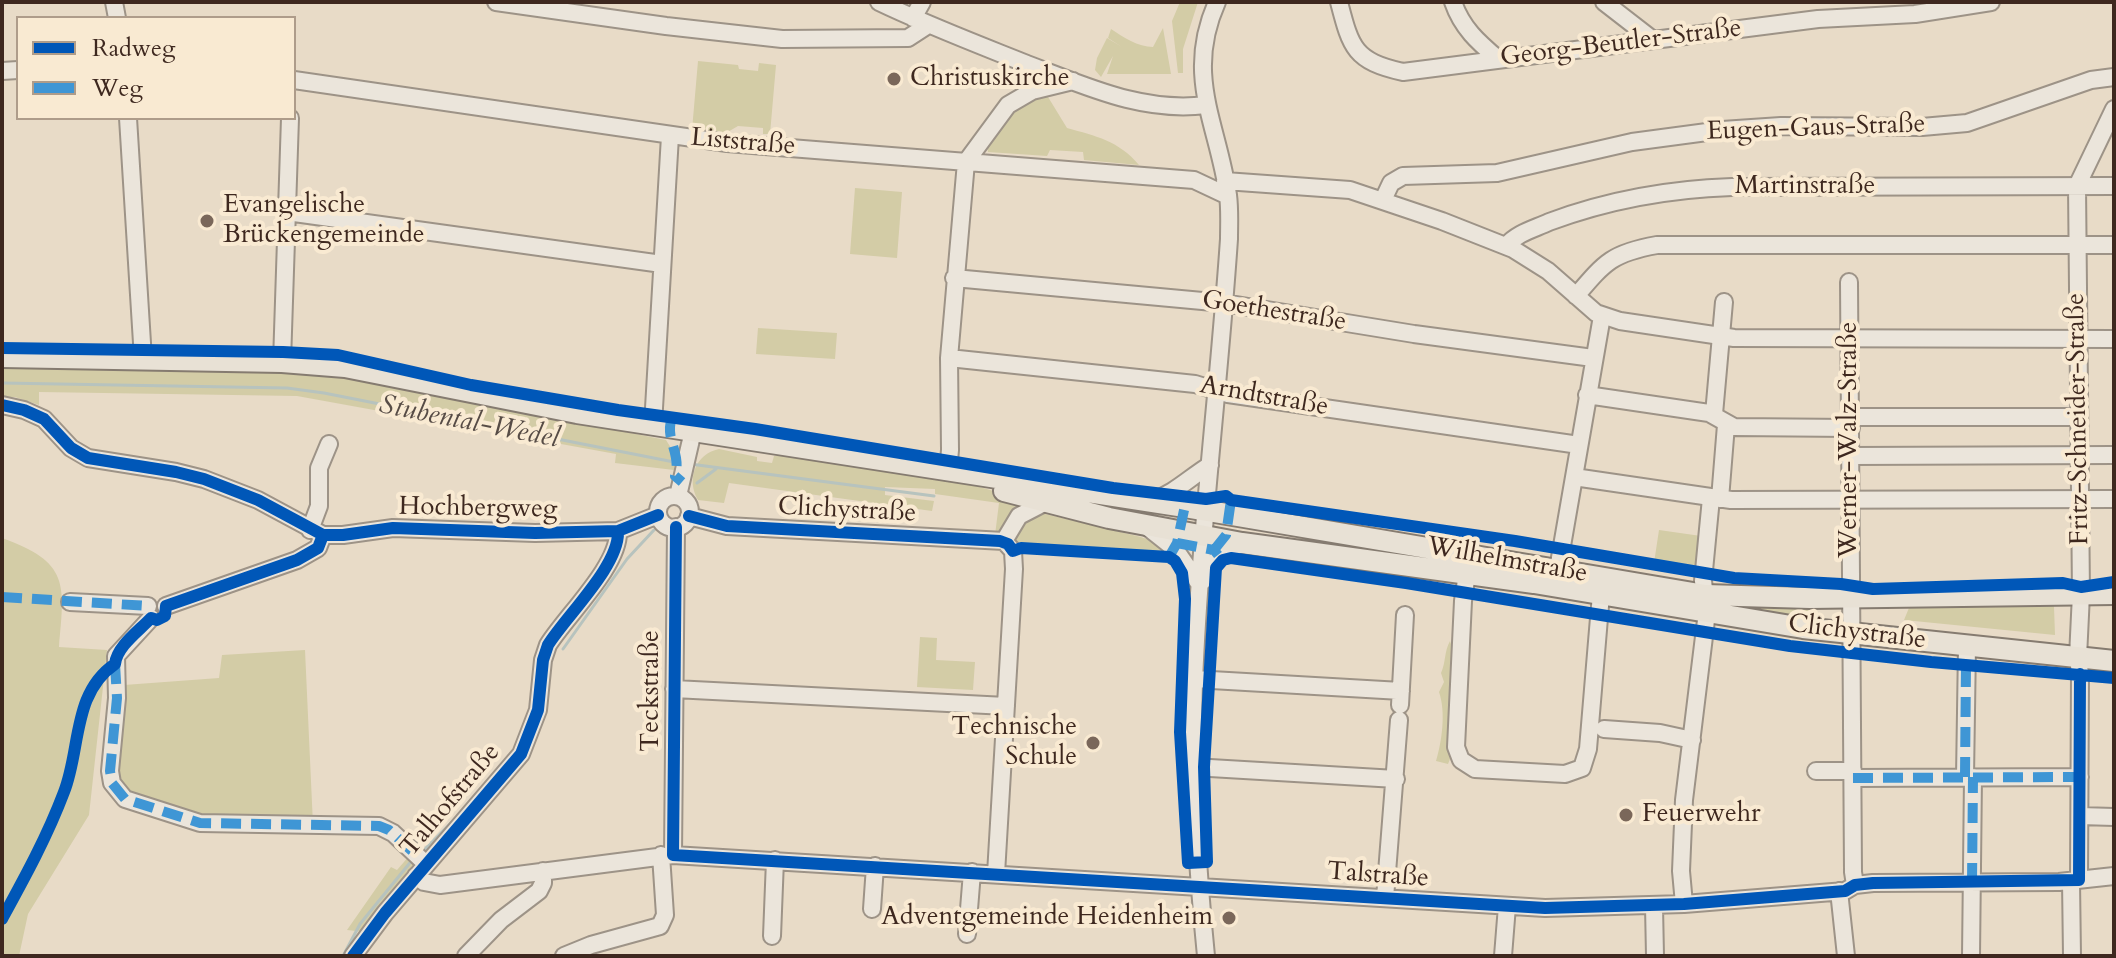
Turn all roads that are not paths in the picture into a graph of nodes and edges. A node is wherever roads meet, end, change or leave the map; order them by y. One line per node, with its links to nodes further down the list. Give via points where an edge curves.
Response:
1 (496, 2): 9 (street, via 782,39 908,38)
2 (879, 2): 9 (street)
3 (922, 2): 9 (street)
4 (1217, 2): 15 (street, via 1206,35)
5 (1339, 2): 11 (street, Georg-Beutler-Straße, via 1355,49 1374,65 1403,72)
6 (1453, 2): 11 (street, via 1473,37)
7 (1604, 2): 10 (street)
8 (1991, 2): 10 (street, Georg-Beutler-Straße)
9 (920, 21): 14 (street)
10 (1653, 40): 11 (street, Georg-Beutler-Straße)
11 (1498, 59)
12 (2114, 77): 26 (street, Eugen-Gaus-Straße, via 2091,80 1967,123 1781,126 1673,136 1497,173 1403,176 1391,183)
13 (296, 80): 19 (street, Liststraße)
14 (1073, 81): 15 (street, via 1156,106); 21 (street, via 1032,91 1008,105)
15 (1206, 105): 20 (street)
16 (2114, 109): 23 (street, Fritz-Schneider-Straße)
17 (128, 120): 45 (street)
18 (290, 120): 27 (street)
19 (670, 136): 21 (street, Liststraße); 31 (street)
20 (1218, 154): 22 (street); 25 (street)
21 (966, 162): 22 (street, Liststraße); 32 (street)
22 (1194, 180): 25 (street, Liststraße)
23 (2077, 186): 24 (street, Martinstraße); 28 (street, Fritz-Schneider-Straße); 30 (street, Martinstraße, via 1680,190 1576,213 1523,233)
24 (2114, 186)
25 (1226, 188): 26 (street, via 1350,190); 36 (street)
26 (1383, 200): 30 (street)
27 (287, 212): 31 (street); 46 (street)
28 (2078, 244): 29 (street); 34 (street, via 1657,245 1607,261); 39 (street, Fritz-Schneider-Straße)
29 (2114, 245)
30 (1506, 246): 34 (street, via 1548,271)
31 (662, 264): 53 (street)
32 (954, 278): 36 (street, Goethestraße); 43 (street)
33 (1849, 282): 40 (street, Werner-Walz-Straße)
34 (1576, 296): 37 (street)
35 (1724, 302): 38 (street)
36 (1224, 303): 44 (street, Goethestraße); 47 (street)
37 (1602, 316): 38 (street); 44 (street)
38 (1721, 337): 40 (street); 51 (street)
39 (2078, 338): 40 (street); 41 (street); 50 (street, Fritz-Schneider-Straße)
40 (1850, 339): 52 (street, Werner-Walz-Straße)
41 (2114, 339)
42 (2, 357): 45 (main road, Wilhelmstraße)
43 (949, 358): 47 (street, Arndtstraße, via 1180,382); 61 (street)
44 (1593, 358): 48 (street)
45 (143, 359): 46 (main road, Wilhelmstraße)
46 (282, 362): 53 (main road, Wilhelmstraße, via 345,367)
47 (1217, 392): 56 (street, Arndtstraße); 60 (street)
48 (1587, 395): 51 (street); 56 (street)
49 (2, 405): 76 (street, via 44,419 88,458 204,479 258,500)
50 (2079, 417): 52 (street); 59 (street, Fritz-Schneider-Straße)
51 (1720, 420): 52 (street, via 1738,428); 64 (street)
52 (1851, 422): 58 (street, Werner-Walz-Straße)
53 (653, 425): 54 (main road, Wilhelmstraße)
54 (693, 431): 61 (main road, Wilhelmstraße); 63 (street)
55 (329, 444): 76 (street, via 319,468)
56 (1579, 445): 62 (street)
57 (2114, 455): 59 (street)
58 (1851, 456): 59 (street); 67 (street, Werner-Walz-Straße)
59 (2080, 456): 65 (street, Fritz-Schneider-Straße)
60 (1210, 465): 68 (street, via 1177,491); 70 (street)
61 (954, 473): 68 (main road, Wilhelmstraße); 69 (main road, Clichystraße)
62 (1574, 477): 64 (street); 80 (street)
63 (678, 496): 71 (street, via 664,499); 72 (street, via 688,504)
64 (1716, 498): 67 (street); 89 (street, via 1703,575)
65 (2080, 498): 66 (street); 67 (street); 84 (street, Fritz-Schneider-Straße)
66 (2114, 499)
67 (1851, 500): 87 (street, Werner-Walz-Straße)
68 (1152, 501): 70 (main road, Wilhelmstraße)
69 (1046, 502): 73 (main road, Clichystraße); 78 (street, via 1019,516)
70 (1205, 511): 77 (street); 80 (main road, Wilhelmstraße)
71 (658, 515): 74 (street, via 665,525); 75 (street)
72 (689, 516): 74 (street); 78 (street, Clichystraße, via 727,526)
73 (1145, 525): 77 (main road, Clichystraße); 82 (street, via 1175,549)
74 (676, 527): 98 (street, Teckstraße)
75 (618, 531): 76 (street, Hochbergweg); 113 (street, Talhofstraße, via 619,543 610,561 548,645 538,710 521,754)
76 (316, 532): 90 (street, via 318,548 297,560 166,606 156,600)
77 (1203, 536): 79 (main road, Clichystraße); 82 (street)
78 (1004, 541): 100 (street, via 1014,554)
79 (1242, 543): 81 (main road, Clichystraße); 82 (street, via 1213,561)
80 (1558, 569): 89 (main road, Wilhelmstraße)
81 (1467, 573): 83 (main road, Clichystraße); 83 (street, via 1456,747 1461,760 1475,769 1565,774 1582,768)
82 (1200, 586): 97 (street)
83 (1601, 594): 89 (main road, Clichystraße)
84 (2081, 594): 85 (main road, Wilhelmstraße); 87 (main road, Wilhelmstraße); 95 (street, Fritz-Schneider-Straße)
85 (2114, 594)
86 (1810, 598): 87 (main road, Wilhelmstraße); 89 (main road, Wilhelmstraße); 92 (main road, via 1817,614)
87 (1851, 598): 93 (street, Werner-Walz-Straße)
88 (70, 602): 90 (street)
89 (1706, 604): 92 (main road, Clichystraße); 102 (street)
90 (150, 612): 113 (street, via 116,656 110,771 125,799 200,823 379,826)
91 (1405, 615): 99 (street)
92 (1803, 628): 93 (main road, Clichystraße)
93 (1851, 633): 94 (main road, Clichystraße); 105 (street, Werner-Walz-Straße)
94 (1967, 646): 95 (main road, Clichystraße); 106 (street)
95 (2078, 657): 96 (main road, Clichystraße); 107 (street, Fritz-Schneider-Straße)
96 (2114, 661)
97 (1194, 679): 99 (street); 103 (street)
98 (674, 689): 100 (street); 111 (street, Teckstraße)
99 (1400, 705): 108 (street)
100 (1006, 706): 117 (street)
101 (1604, 729): 102 (street)
102 (1692, 740): 125 (street, via 1682,845)
103 (1193, 767): 108 (street); 122 (street)
104 (1816, 771): 105 (street)
105 (1853, 774): 106 (street); 121 (street, Werner-Walz-Straße)
106 (1969, 777): 107 (street); 120 (street)
107 (2080, 777): 109 (street, Fritz-Schneider-Straße)
108 (1396, 779): 124 (street)
109 (2080, 816): 110 (street); 119 (street, Fritz-Schneider-Straße)
110 (2114, 817)
111 (667, 855): 112 (street, Talstraße); 115 (street, Talstraße); 133 (street, Teckstraße, via 660,926)
112 (775, 860): 114 (street, Talstraße); 130 (street)
113 (419, 863): 115 (street, Talstraße, via 424,882 440,885); 131 (street, Talhofstraße)
114 (875, 866): 116 (street, Talstraße); 128 (street)
115 (543, 871): 132 (street, via 539,891)
116 (972, 872): 117 (street, Talstraße); 129 (street)
117 (996, 874): 122 (street, Talstraße)
118 (2114, 876): 119 (street, Talstraße)
119 (2075, 881): 120 (street, Talstraße); 139 (street, Fritz-Schneider-Straße)
120 (1972, 883): 121 (street, Talstraße); 138 (street)
121 (1855, 885): 123 (street, Talstraße)
122 (1199, 887): 124 (street, Talstraße); 134 (street)
123 (1839, 891): 125 (street, Talstraße); 137 (street)
124 (1385, 898): 126 (street, Talstraße)
125 (1684, 904): 127 (street, Talstraße)
126 (1507, 906): 127 (street, Talstraße); 135 (street)
127 (1654, 906): 136 (street)
128 (872, 909)
129 (967, 934)
130 (772, 936)
131 (353, 956)
132 (466, 956)
133 (564, 956)
134 (1206, 956)
135 (1503, 956)
136 (1655, 956)
137 (1846, 956)
138 (1971, 956)
139 (2072, 956)

